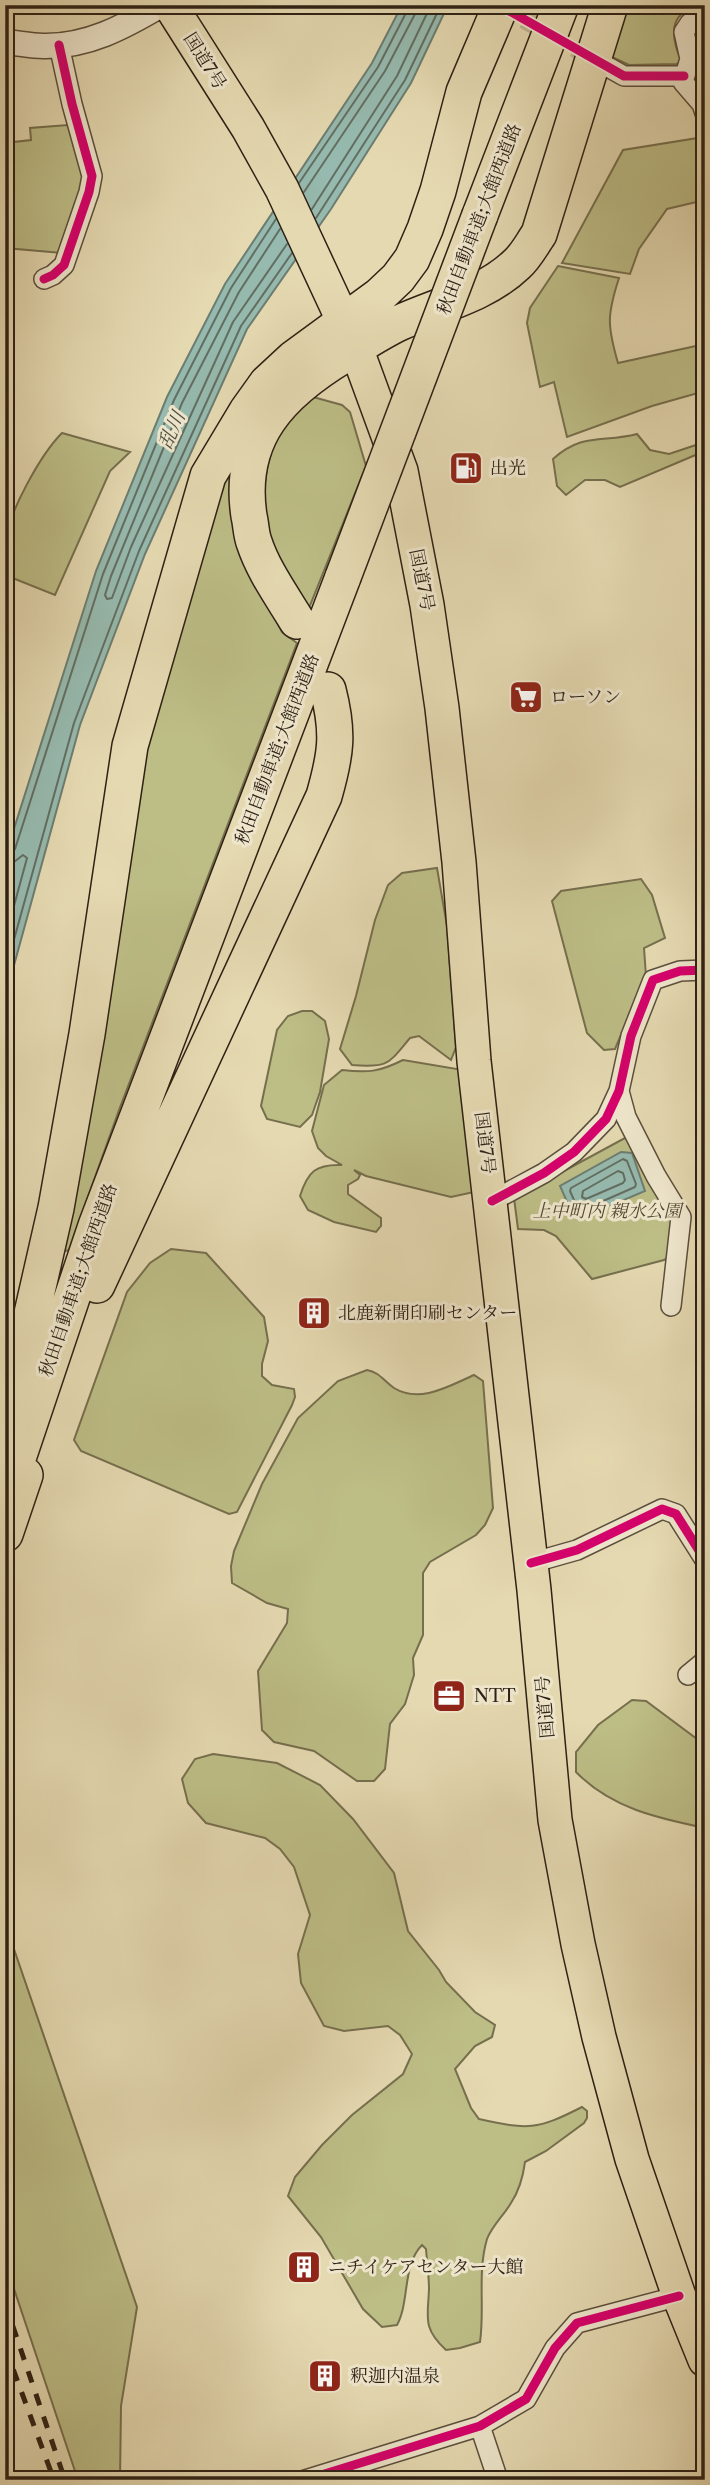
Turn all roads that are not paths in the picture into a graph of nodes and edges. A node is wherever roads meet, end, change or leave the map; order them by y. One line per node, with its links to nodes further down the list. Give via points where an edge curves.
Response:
1 (161, 5): 8 (street, via 101,37)
2 (170, 5): 13 (highway, 国道7号, via 282,189)
3 (501, 5): 13 (highway, via 464,92 438,191 412,259)
4 (561, 5): 21 (highway, 秋田自動車道;大館西道路, bridge, via 101,1214)
5 (610, 5): 13 (highway, via 539,234 526,254 465,297 398,324)
6 (705, 18): 10 (street, via 690,23 684,32 690,59)
7 (5, 42): 8 (street)
8 (59, 45): 12 (street, via 92,176 64,265)
9 (608, 67): 10 (street, via 624,76)
10 (684, 76): 11 (street, via 683,82)
11 (705, 113)
12 (44, 279)
13 (350, 334): 14 (highway, via 278,405 255,444 248,467 247,502 254,542); 18 (highway, 国道7号, via 401,471 436,658 459,862 474,1061); 20 (highway, via 294,358 267,383 208,476 130,746 58,1194)
14 (297, 621)
15 (328, 690): 22 (highway, via 336,721 335,760 324,796 95,1292 47,1409)
16 (705, 970): 17 (street, via 680,971 653,980 631,1036)
17 (619, 1091): 18 (street, via 606,1119 574,1152); 19 (street, via 626,1117 681,1217)
18 (492, 1201): 24 (highway, 国道7号)
19 (671, 1306)
20 (5, 1432)
21 (5, 1497)
22 (5, 1534)
23 (705, 1560): 24 (street, via 676,1514 662,1509 577,1550)
24 (531, 1563): 27 (highway, 国道7号, via 555,1820 578,1944 632,2159)
25 (705, 1661): 26 (street)
26 (688, 1675)
27 (679, 2296): 28 (highway, 国道7号); 29 (street, via 577,2323 555,2348 526,2399)
28 (705, 2360)
29 (480, 2426): 30 (street); 31 (street)
30 (305, 2480)
31 (498, 2480)

